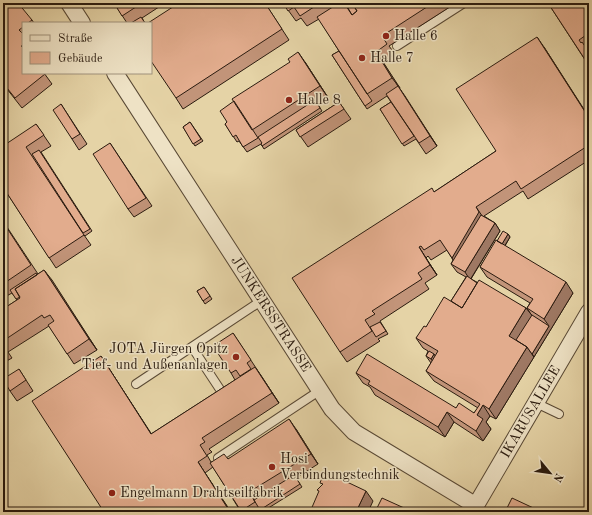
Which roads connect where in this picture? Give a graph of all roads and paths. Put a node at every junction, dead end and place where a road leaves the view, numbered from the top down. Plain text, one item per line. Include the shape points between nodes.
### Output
1 (69, 3) edge
2 (464, 3) edge
3 (81, 22) edge
4 (397, 46) dead end
5 (115, 74) edge
6 (261, 301) junction
7 (589, 312) edge
8 (192, 347) junction
9 (136, 384) dead end
10 (319, 391) junction
11 (223, 394) edge
12 (536, 403) junction
13 (558, 414) dead end
14 (218, 458) edge
15 (474, 508) edge

1 - 3 street
2 - 4 lane
5 - 6 street, JUNKERSSTRASSE
6 - 8 lane
6 - 10 street, JUNKERSSTRASSE
7 - 12 street, IKARUSALLEE
8 - 9 lane
8 - 11 lane
10 - 14 lane
10 - 15 street, JUNKERSSTRASSE via 354,432
12 - 13 lane
12 - 15 street, IKARUSALLEE

